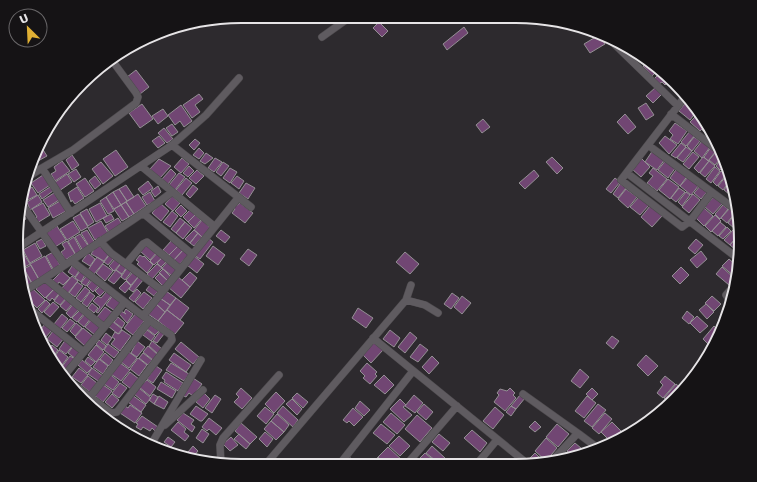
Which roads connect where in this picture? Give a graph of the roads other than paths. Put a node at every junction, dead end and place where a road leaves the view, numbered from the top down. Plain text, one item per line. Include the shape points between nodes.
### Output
1 (342, 23) edge
2 (322, 37) dead end
3 (619, 49) edge
4 (114, 64) edge
5 (239, 78) dead end
6 (682, 100) edge
7 (678, 106) junction
8 (671, 114) junction
9 (172, 145) junction
10 (648, 145) junction
11 (713, 147) edge
12 (141, 166) junction
13 (42, 168) junction
14 (34, 173) edge
15 (627, 173) junction
16 (172, 192) junction
17 (712, 192) junction
18 (238, 198) junction
19 (731, 206) edge
20 (251, 207) dead end
21 (25, 210) edge
22 (71, 213) junction
23 (144, 214) junction
24 (690, 221) junction
25 (214, 226) junction
26 (41, 233) junction
27 (100, 241) junction
28 (23, 244) edge
29 (192, 254) junction
30 (734, 255) edge
31 (73, 262) junction
32 (126, 264) junction
33 (65, 265) junction
34 (180, 269) junction
35 (46, 279) junction
36 (411, 285) dead end
37 (28, 289) edge
38 (163, 291) junction
39 (406, 300) junction
40 (125, 302) junction
41 (438, 313) dead end
42 (36, 314) edge
43 (146, 319) junction
44 (104, 327) junction
45 (373, 338) junction
46 (84, 352) junction
47 (201, 360) dead end
48 (413, 371) junction
49 (67, 373) edge
50 (279, 375) dead end
51 (203, 390) dead end
52 (86, 394) edge
53 (523, 394) dead end
54 (90, 397) junction
55 (457, 406) junction
56 (160, 429) junction
57 (579, 434) junction
58 (153, 440) edge
59 (496, 441) junction
60 (593, 444) edge
61 (557, 455) edge
62 (221, 458) edge
63 (270, 459) edge
64 (343, 459) edge
65 (411, 459) edge
66 (481, 459) edge
67 (520, 459) edge

1 - 2 street
3 - 7 street
4 - 13 street via 138,97 136,103 73,150
5 - 9 street via 206,115
6 - 7 street
7 - 8 street
8 - 10 street
8 - 11 street
9 - 12 street
9 - 18 street
10 - 15 street
10 - 17 street
12 - 16 street
12 - 22 street
13 - 14 street
13 - 22 street
15 - 24 street
15 - 24 street via 621,180 658,210 682,226
16 - 23 street
16 - 25 street
17 - 19 street
17 - 24 street
18 - 20 street
18 - 25 street
21 - 26 street
22 - 26 street
23 - 27 street
23 - 29 street
24 - 30 street
25 - 29 street
26 - 28 street
26 - 33 street
27 - 31 street
27 - 32 street
29 - 34 street
31 - 33 street
31 - 40 street
32 - 34 street via 147,242
32 - 38 street
33 - 35 street
34 - 38 street
35 - 37 street
35 - 44 street
36 - 39 street
38 - 43 street
39 - 41 street
39 - 45 street
40 - 43 street
40 - 44 street
42 - 46 street
43 - 54 street
43 - 54 street via 173,338 163,352 115,413 111,413
44 - 46 street
45 - 48 street
45 - 63 street
46 - 49 street
47 - 56 street
48 - 55 street
48 - 64 street
50 - 62 street via 223,438 220,446
51 - 56 street
52 - 54 street
53 - 57 street
55 - 59 street
55 - 65 street
56 - 58 street
57 - 60 street
57 - 61 street
59 - 66 street
59 - 67 street

